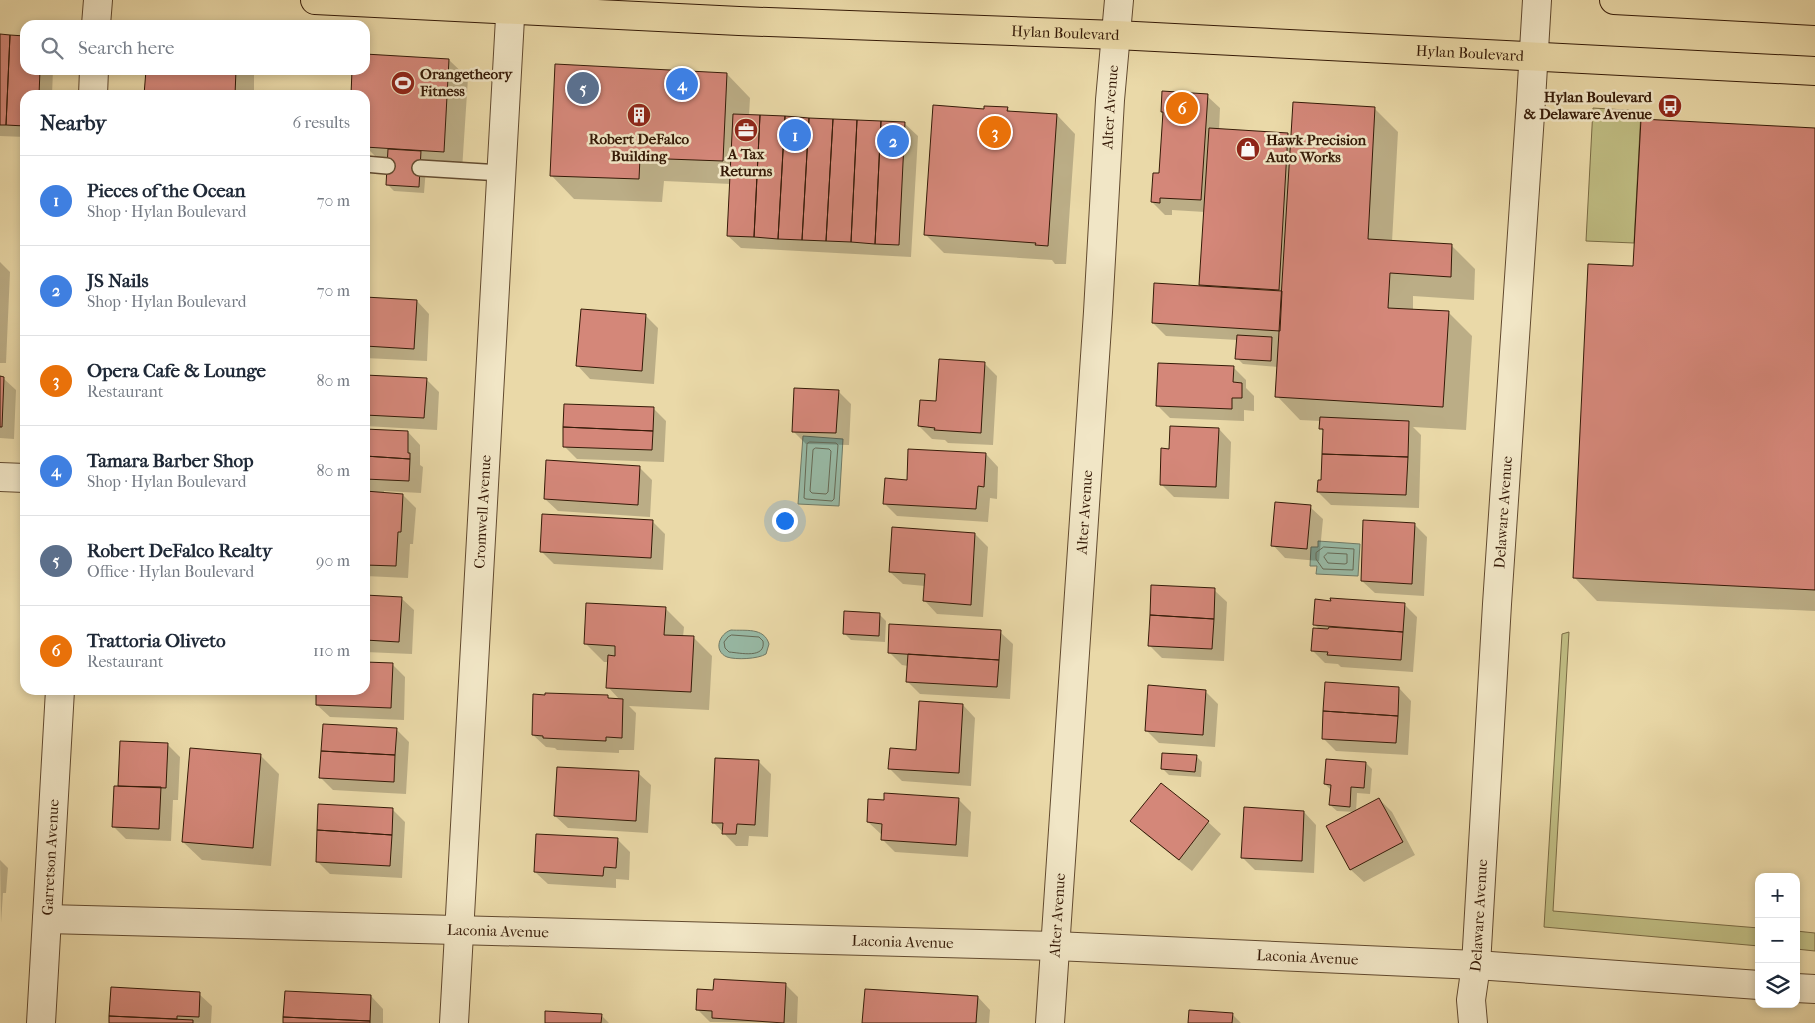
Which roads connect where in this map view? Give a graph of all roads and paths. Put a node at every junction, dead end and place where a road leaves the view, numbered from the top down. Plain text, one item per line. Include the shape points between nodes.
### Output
1 (98, 0) edge
2 (315, 0) edge
3 (1119, 0) edge
4 (1536, 0) edge
5 (1614, 0) edge
6 (511, 5) edge
7 (1815, 10) edge
8 (96, 20) edge
9 (1116, 35) junction
10 (1534, 56) junction
11 (1815, 71) edge
12 (94, 75) edge
13 (93, 90) edge
14 (370, 164) edge
15 (387, 166) dead end
16 (420, 168) dead end
17 (501, 173) junction
18 (0, 478) edge
19 (20, 478) edge
20 (60, 695) edge
21 (46, 919) junction
22 (459, 930) junction
23 (1055, 946) junction
24 (1476, 965) junction
25 (1755, 985) edge
26 (1800, 988) edge
27 (1815, 989) edge
28 (41, 1023) edge
29 (454, 1023) edge
30 (1050, 1023) edge
31 (1473, 1023) edge

1 - 8 street
2 - 6 main road, Hylan Boulevard
3 - 9 street, Alter Avenue
4 - 10 street, Delaware Avenue
5 - 7 main road
6 - 9 main road, Hylan Boulevard via 739,21
6 - 17 street, Cromwell Avenue
9 - 10 main road, Hylan Boulevard
9 - 23 street, Alter Avenue
10 - 11 main road, Hylan Boulevard
10 - 24 street, Delaware Avenue
12 - 13 street
14 - 15 lane
16 - 17 lane
17 - 22 street, Cromwell Avenue
18 - 19 street
20 - 21 street, Garretson Avenue
21 - 22 street, Laconia Avenue
21 - 28 street, Garretson Avenue
22 - 23 street, Laconia Avenue
22 - 29 street, Cromwell Avenue
23 - 24 street, Laconia Avenue
23 - 30 street, Alter Avenue
24 - 25 street, Laconia Avenue
24 - 31 street, Delaware Avenue via 1471,1000
26 - 27 street

